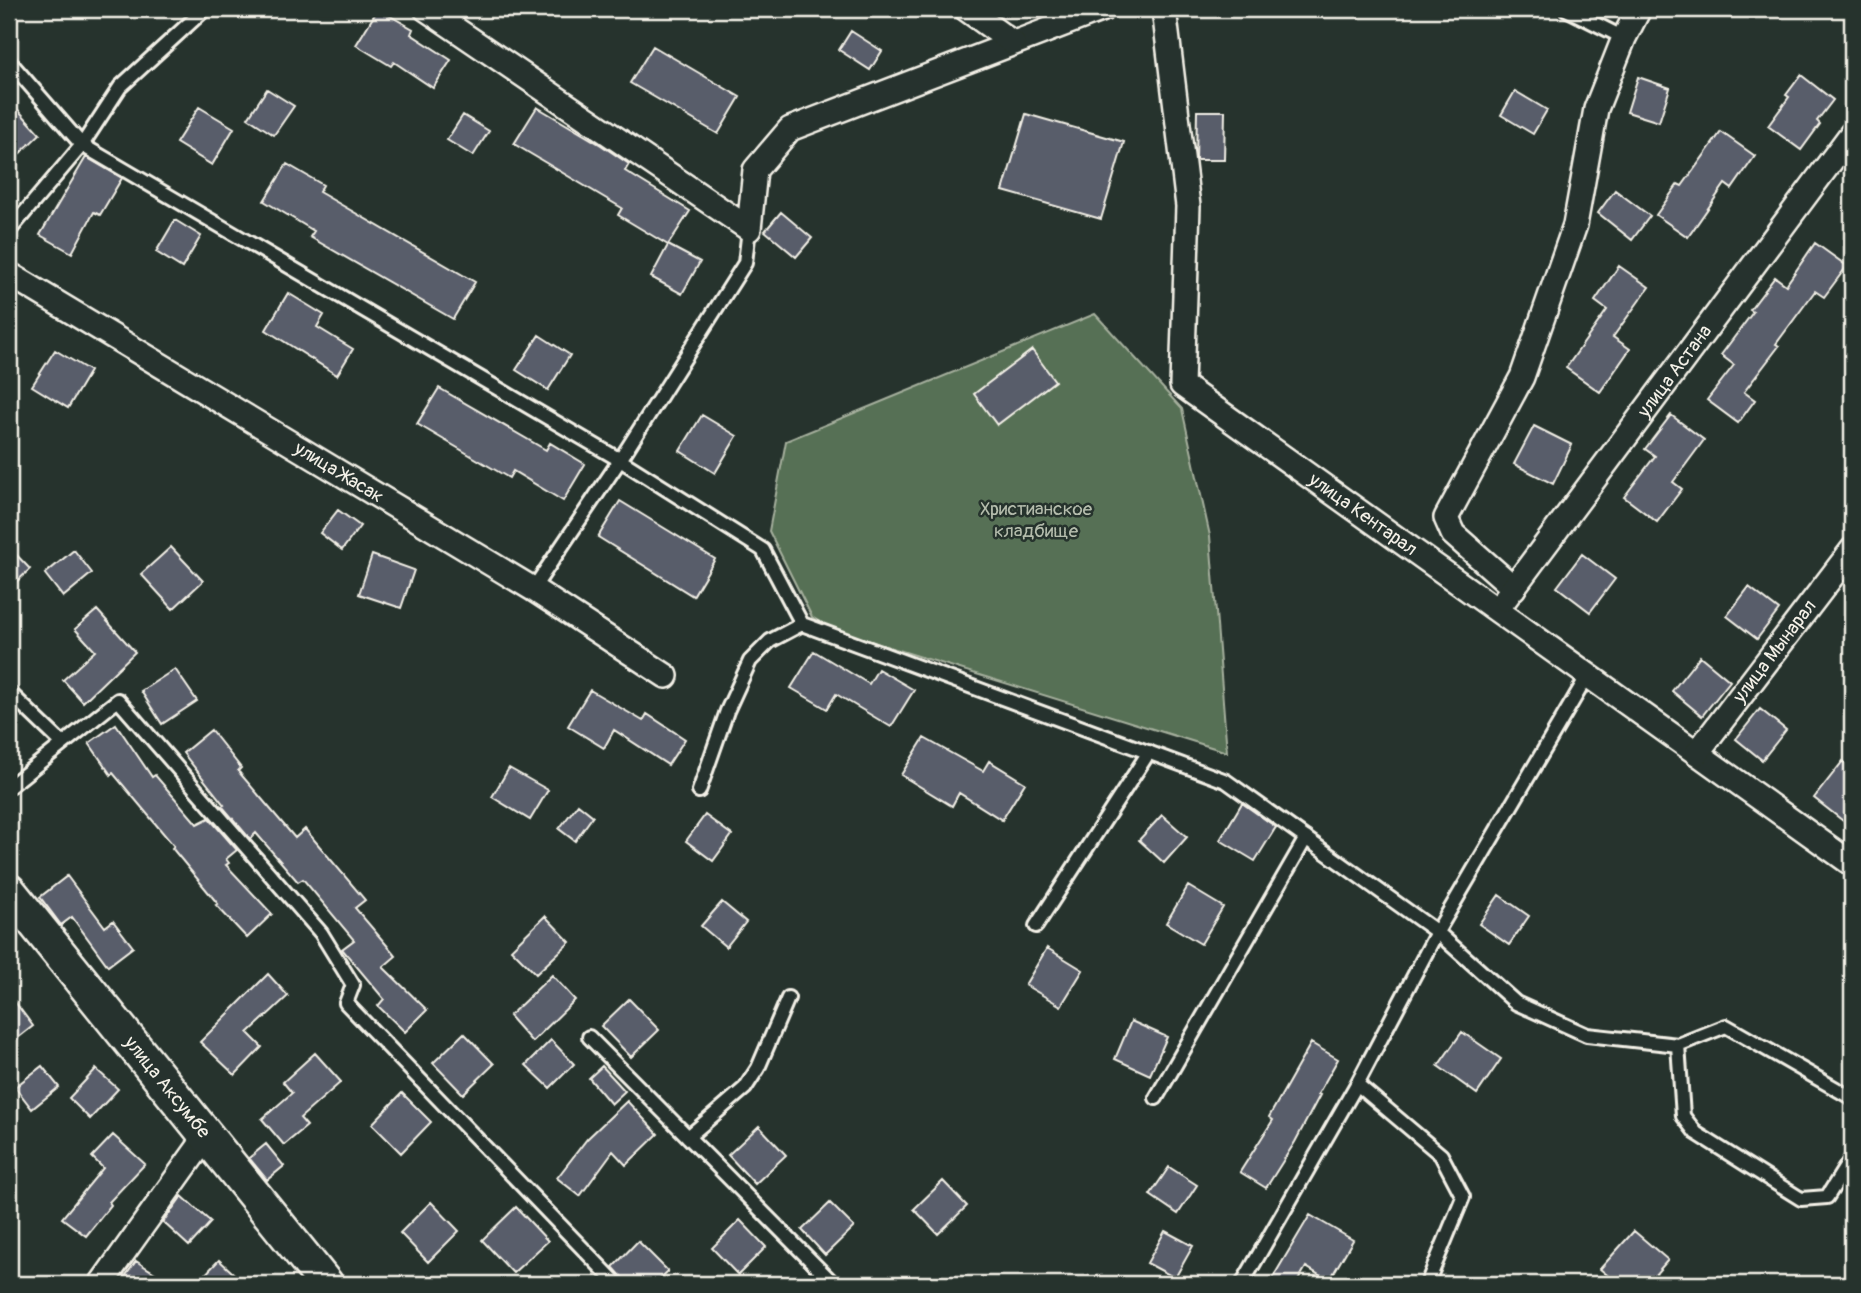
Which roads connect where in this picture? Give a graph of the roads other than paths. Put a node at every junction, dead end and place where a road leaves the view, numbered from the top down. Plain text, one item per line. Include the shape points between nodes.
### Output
1 (205, 9) edge
2 (426, 9) edge
3 (966, 9) edge
4 (1103, 9) edge
5 (1164, 9) edge
6 (1566, 9) edge
7 (1639, 9) edge
8 (1624, 38) junction
9 (1013, 43) junction
10 (9, 61) edge
11 (1852, 133) edge
12 (82, 145) junction
13 (749, 229) junction
14 (9, 231) edge
15 (9, 274) edge
16 (620, 460) junction
17 (1852, 550) edge
18 (1514, 588) junction
19 (533, 589) junction
20 (1497, 610) junction
21 (802, 624) junction
22 (1588, 675) junction
23 (666, 676) dead end
24 (9, 691) edge
25 (63, 744) junction
26 (1149, 752) junction
27 (1697, 753) junction
28 (9, 787) edge
29 (699, 791) dead end
30 (1306, 838) junction
31 (1852, 863) edge
32 (9, 891) edge
33 (1036, 926) dead end
34 (1437, 932) junction
35 (788, 998) dead end
36 (589, 1037) dead end
37 (1678, 1045) junction
38 (1357, 1084) junction
39 (1156, 1098) dead end
40 (1852, 1098) edge
41 (206, 1137) junction
42 (688, 1137) junction
43 (1852, 1157) edge
44 (101, 1284) edge
45 (326, 1284) edge
46 (617, 1284) edge
47 (834, 1284) edge
48 (1242, 1284) edge
49 (1427, 1284) edge

1 - 12 lane via 120,87
2 - 13 street
3 - 9 street
4 - 9 street
5 - 20 street, улица Кентарал via 1188,206 1182,385
6 - 8 lane
7 - 8 street
8 - 18 street via 1596,110 1575,225 1522,377 1446,518 1453,534
9 - 13 street via 790,129 755,170
10 - 12 lane
11 - 18 street, улица Астана
12 - 14 lane
12 - 16 lane
13 - 16 lane via 745,263
15 - 19 street, улица Жасак
16 - 19 lane
16 - 21 lane via 763,550
17 - 27 street, улица Мынарал
18 - 20 street, улица Астана
19 - 23 street, улица Жасак
20 - 22 street, улица Кентарал
21 - 26 lane
21 - 29 lane via 769,641 750,661
22 - 27 street, улица Кентарал
22 - 34 lane
24 - 25 lane
25 - 28 lane
25 - 46 lane via 118,700 321,933 353,985 346,1003
26 - 30 lane via 1226,781
26 - 33 lane
27 - 31 street, улица Кентарал
30 - 34 lane
30 - 39 lane
32 - 41 main road, улица Аксумбе
34 - 37 lane via 1516,1003 1587,1035
34 - 38 lane
35 - 42 lane via 746,1088
36 - 42 lane
37 - 40 lane via 1726,1026
37 - 43 lane via 1683,1116 1696,1133 1801,1199 1827,1197
38 - 48 lane
38 - 49 lane via 1441,1155 1462,1197
41 - 44 street
41 - 45 main road, улица Аксумбе
42 - 47 lane

